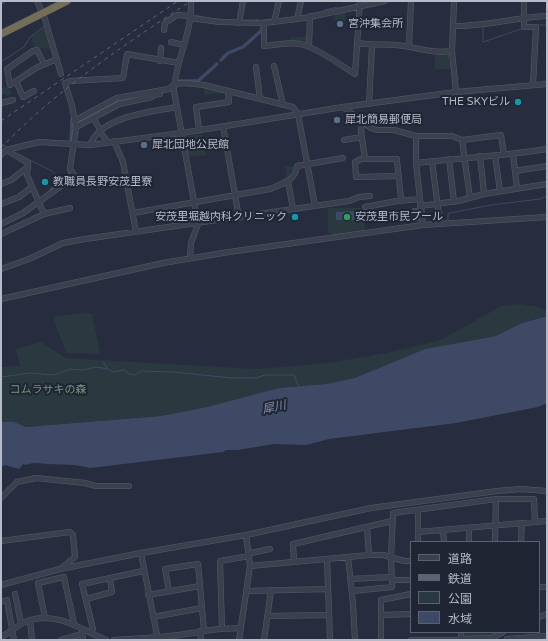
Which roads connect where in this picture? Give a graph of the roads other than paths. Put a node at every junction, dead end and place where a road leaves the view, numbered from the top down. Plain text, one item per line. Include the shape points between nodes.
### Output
1 (37, 1) edge
2 (67, 1) edge
3 (196, 1) edge
4 (243, 1) edge
5 (279, 1) edge
6 (301, 1) edge
7 (360, 1) edge
8 (385, 1) edge
9 (411, 1) edge
10 (454, 1) edge
11 (524, 1) edge
12 (191, 3) edge
13 (359, 7) junction
14 (42, 14) junction
15 (310, 16) junction
16 (547, 16) edge
17 (190, 17) junction
18 (524, 17) junction
19 (297, 19) junction
20 (274, 22) junction
21 (239, 23) junction
22 (264, 23) junction
23 (453, 26) junction
24 (164, 30) dead end
25 (1, 34) edge
26 (171, 42) dead end
27 (357, 43) junction
28 (184, 45) junction
29 (372, 46) junction
30 (309, 47) junction
31 (409, 47) junction
32 (161, 48) dead end
33 (452, 51) junction
34 (56, 59) junction
35 (160, 61) junction
36 (179, 63) junction
37 (44, 64) junction
38 (274, 66) dead end
39 (256, 67) dead end
40 (61, 74) dead end
41 (16, 81) junction
42 (174, 84) junction
43 (547, 84) edge
44 (533, 85) junction
45 (34, 91) dead end
46 (174, 91) junction
47 (228, 92) junction
48 (456, 92) junction
49 (260, 99) junction
50 (13, 100) dead end
51 (1, 103) edge
52 (369, 104) junction
53 (283, 105) junction
54 (177, 107) junction
55 (343, 107) junction
56 (298, 114) junction
57 (93, 118) junction
58 (362, 122) junction
59 (75, 124) junction
60 (223, 126) junction
61 (199, 130) junction
62 (101, 132) junction
63 (182, 133) junction
64 (416, 136) junction
65 (362, 137) junction
66 (344, 140) dead end
67 (462, 140) junction
68 (111, 142) junction
69 (73, 144) junction
70 (90, 145) junction
71 (547, 149) edge
72 (6, 150) junction
73 (513, 154) junction
74 (1, 155) edge
75 (495, 155) junction
76 (504, 155) junction
77 (480, 156) junction
78 (464, 157) junction
79 (343, 158) dead end
80 (365, 159) junction
81 (449, 159) junction
82 (432, 161) junction
83 (416, 163) junction
84 (307, 164) junction
85 (547, 166) edge
86 (28, 167) junction
87 (515, 171) junction
88 (399, 176) junction
89 (288, 182) junction
90 (1, 184) edge
91 (547, 184) edge
92 (32, 187) junction
93 (517, 188) junction
94 (500, 191) junction
95 (484, 194) junction
96 (234, 195) junction
97 (370, 196) dead end
98 (470, 198) junction
99 (420, 199) junction
100 (401, 200) junction
101 (194, 201) junction
102 (348, 201) junction
103 (39, 202) junction
104 (454, 202) junction
105 (1, 204) edge
106 (437, 204) junction
107 (315, 206) junction
108 (420, 206) junction
109 (349, 207) dead end
110 (365, 207) dead end
111 (70, 208) dead end
112 (293, 209) junction
113 (133, 212) junction
114 (44, 214) junction
115 (547, 217) edge
116 (239, 218) junction
117 (1, 224) edge
118 (198, 224) junction
119 (440, 224) junction
120 (423, 225) junction
121 (136, 232) junction
122 (1, 234) edge
123 (190, 258) junction
124 (1, 269) edge
125 (1, 299) edge
126 (129, 486) dead end
127 (547, 491) edge
128 (1, 498) edge
129 (496, 499) junction
130 (418, 510) junction
131 (392, 521) junction
132 (535, 521) junction
133 (547, 521) edge
134 (522, 523) junction
135 (495, 525) junction
136 (366, 528) junction
137 (469, 528) junction
138 (444, 530) junction
139 (418, 532) junction
140 (246, 535) junction
141 (1, 541) edge
142 (418, 541) edge
143 (444, 541) edge
144 (470, 541) edge
145 (494, 541) edge
146 (521, 541) edge
147 (270, 549) dead end
148 (141, 553) junction
149 (249, 556) junction
150 (369, 556) junction
151 (348, 557) junction
152 (391, 557) junction
153 (327, 559) junction
154 (410, 561) edge
155 (294, 562) junction
156 (250, 566) junction
157 (60, 569) junction
158 (144, 571) junction
159 (110, 578) junction
160 (392, 578) junction
161 (350, 579) junction
162 (410, 580) edge
163 (1, 585) edge
164 (200, 586) junction
165 (327, 589) junction
166 (271, 590) junction
167 (169, 591) junction
168 (247, 591) junction
169 (352, 591) junction
170 (15, 594) dead end
171 (148, 594) junction
172 (410, 594) edge
173 (86, 599) junction
174 (1, 602) edge
175 (202, 608) junction
176 (410, 614) edge
177 (328, 615) junction
178 (381, 615) junction
179 (153, 616) junction
180 (268, 616) junction
181 (45, 618) junction
182 (30, 620) junction
183 (21, 624) junction
184 (74, 624) junction
185 (81, 628) junction
186 (241, 628) junction
187 (222, 629) junction
188 (202, 630) junction
189 (13, 631) junction
190 (90, 632) junction
191 (503, 633) edge
192 (82, 634) junction
193 (547, 636) edge
194 (1, 637) edge
195 (134, 639) edge
196 (158, 639) edge
197 (461, 639) edge
198 (507, 639) edge
199 (14, 640) edge
200 (32, 640) edge
201 (61, 640) edge
202 (84, 640) edge
203 (106, 640) edge
204 (114, 640) edge
205 (200, 640) edge
206 (239, 640) edge
207 (264, 640) edge
208 (330, 640) edge
209 (355, 640) edge
210 (381, 640) edge
211 (411, 640) edge

1 - 14 street
2 - 14 highway
3 - 12 street
4 - 21 street
5 - 20 street
6 - 19 street
7 - 13 street
8 - 13 street
9 - 31 street
10 - 23 street
11 - 18 street
12 - 17 street
13 - 15 street
13 - 27 street
14 - 25 highway
14 - 34 street
15 - 19 street
15 - 30 street
16 - 18 street
17 - 21 street
17 - 24 street via 177,16 165,23
17 - 28 street
18 - 23 street
18 - 44 street via 524,27 536,27
19 - 20 street
20 - 22 street
21 - 22 street
22 - 30 street via 264,46 286,43
23 - 33 street
26 - 28 street
27 - 29 street
27 - 30 street via 355,74
28 - 36 street
29 - 31 street
29 - 52 street
31 - 33 street via 434,52
32 - 35 street
33 - 48 street
34 - 37 street
34 - 40 street
35 - 36 street
35 - 59 street via 127,54 123,78 65,83
36 - 42 street
37 - 41 street
37 - 41 street via 37,50 33,51 7,69 10,85
38 - 53 street
39 - 49 street
41 - 45 street via 23,97
42 - 46 street
42 - 47 street via 204,85
42 - 59 street via 169,89 117,98
43 - 44 street
44 - 48 street
46 - 54 street
46 - 57 street via 119,104
47 - 49 street
47 - 61 street via 229,102 196,107
48 - 52 street
49 - 53 street
50 - 51 street
52 - 55 street
53 - 56 street via 293,107
54 - 62 street via 124,117
54 - 63 street
55 - 56 street
55 - 58 street
56 - 60 street
56 - 84 street
57 - 59 street
57 - 62 street
58 - 64 street via 377,130 394,130
58 - 65 street
59 - 69 street
60 - 61 street
60 - 96 street
61 - 63 street
62 - 68 street
62 - 70 street
63 - 68 street
63 - 101 street
64 - 67 street via 452,136
64 - 83 street
65 - 66 street
65 - 80 street
67 - 76 street via 501,135
67 - 78 street
68 - 70 street
68 - 113 street via 123,162
69 - 70 street
69 - 72 street via 39,142
69 - 103 street via 70,169 75,176
71 - 73 street
72 - 74 street
72 - 86 street via 28,163
73 - 76 street
73 - 87 street
75 - 76 street
75 - 77 street
75 - 94 street
77 - 78 street
77 - 95 street
78 - 81 street
78 - 98 street
79 - 84 street
80 - 88 street via 397,159
80 - 88 street via 355,162 356,177
81 - 82 street
81 - 104 street
82 - 83 street
82 - 106 street
83 - 99 street
84 - 89 street via 298,166
84 - 107 street
85 - 87 street
86 - 90 street
86 - 92 street
87 - 93 street
88 - 100 street
89 - 96 street via 270,189
89 - 112 street
91 - 93 street
92 - 103 street
92 - 105 street via 19,197
93 - 94 street
94 - 95 street
95 - 98 street
96 - 101 street
96 - 116 street
97 - 102 street via 359,196
98 - 104 street
99 - 100 street
99 - 108 street
100 - 110 street
101 - 113 street
101 - 118 street
102 - 107 street
102 - 109 street
103 - 114 street
103 - 117 street
104 - 106 street
106 - 108 street
106 - 119 street
107 - 112 street
108 - 120 street
111 - 114 street
112 - 116 street
113 - 121 street
114 - 122 street
115 - 119 street
116 - 118 street
118 - 121 street
118 - 123 street
119 - 120 street
120 - 123 street
121 - 124 street via 64,244
123 - 125 street
126 - 128 street via 96,486 36,478 17,482
127 - 140 street via 497,491 398,504
129 - 130 street
129 - 132 street via 534,499
129 - 135 street
130 - 131 street via 393,513
130 - 139 street
131 - 136 street
131 - 152 street
132 - 133 street
132 - 134 street
134 - 135 street
134 - 146 street
135 - 137 street
135 - 145 street
136 - 150 street
136 - 155 street via 293,544
137 - 138 street
137 - 144 street
138 - 139 street
138 - 143 street
139 - 142 street
140 - 148 street
140 - 149 street
141 - 157 street via 70,532 73,535 75,557
147 - 149 street via 251,553
148 - 157 street
148 - 158 street
149 - 156 street
149 - 187 street via 220,561
150 - 151 street
150 - 152 street
151 - 153 street
151 - 161 street
152 - 154 street
152 - 160 street
153 - 155 street
153 - 165 street
155 - 156 street
156 - 168 street
157 - 163 street
158 - 159 street
158 - 171 street
159 - 173 street via 112,592
159 - 173 street via 82,584
160 - 161 street
160 - 162 street
160 - 169 street via 392,587
161 - 169 street
164 - 167 street
164 - 167 street via 198,564 165,569
164 - 175 street
165 - 166 street
165 - 177 street
166 - 168 street
166 - 180 street
167 - 171 street
168 - 186 street
169 - 209 street
170 - 183 street
171 - 179 street
172 - 178 street via 380,600
173 - 190 street via 93,629
174 - 189 street via 7,600 10,628
175 - 179 street
175 - 188 street
176 - 178 street
177 - 180 street
177 - 208 street
178 - 210 street
179 - 196 street
180 - 207 street
181 - 182 street
181 - 184 street
181 - 184 street via 38,583 64,577
182 - 183 street
182 - 200 street
183 - 189 street
184 - 185 street
185 - 190 street
185 - 192 street
186 - 187 street
186 - 206 street
187 - 188 street
188 - 196 street
188 - 205 street
189 - 194 street
189 - 199 street
190 - 203 street
191 - 197 street via 492,638
192 - 201 street
192 - 202 street
193 - 198 street
195 - 196 street
195 - 204 street
197 - 211 street

